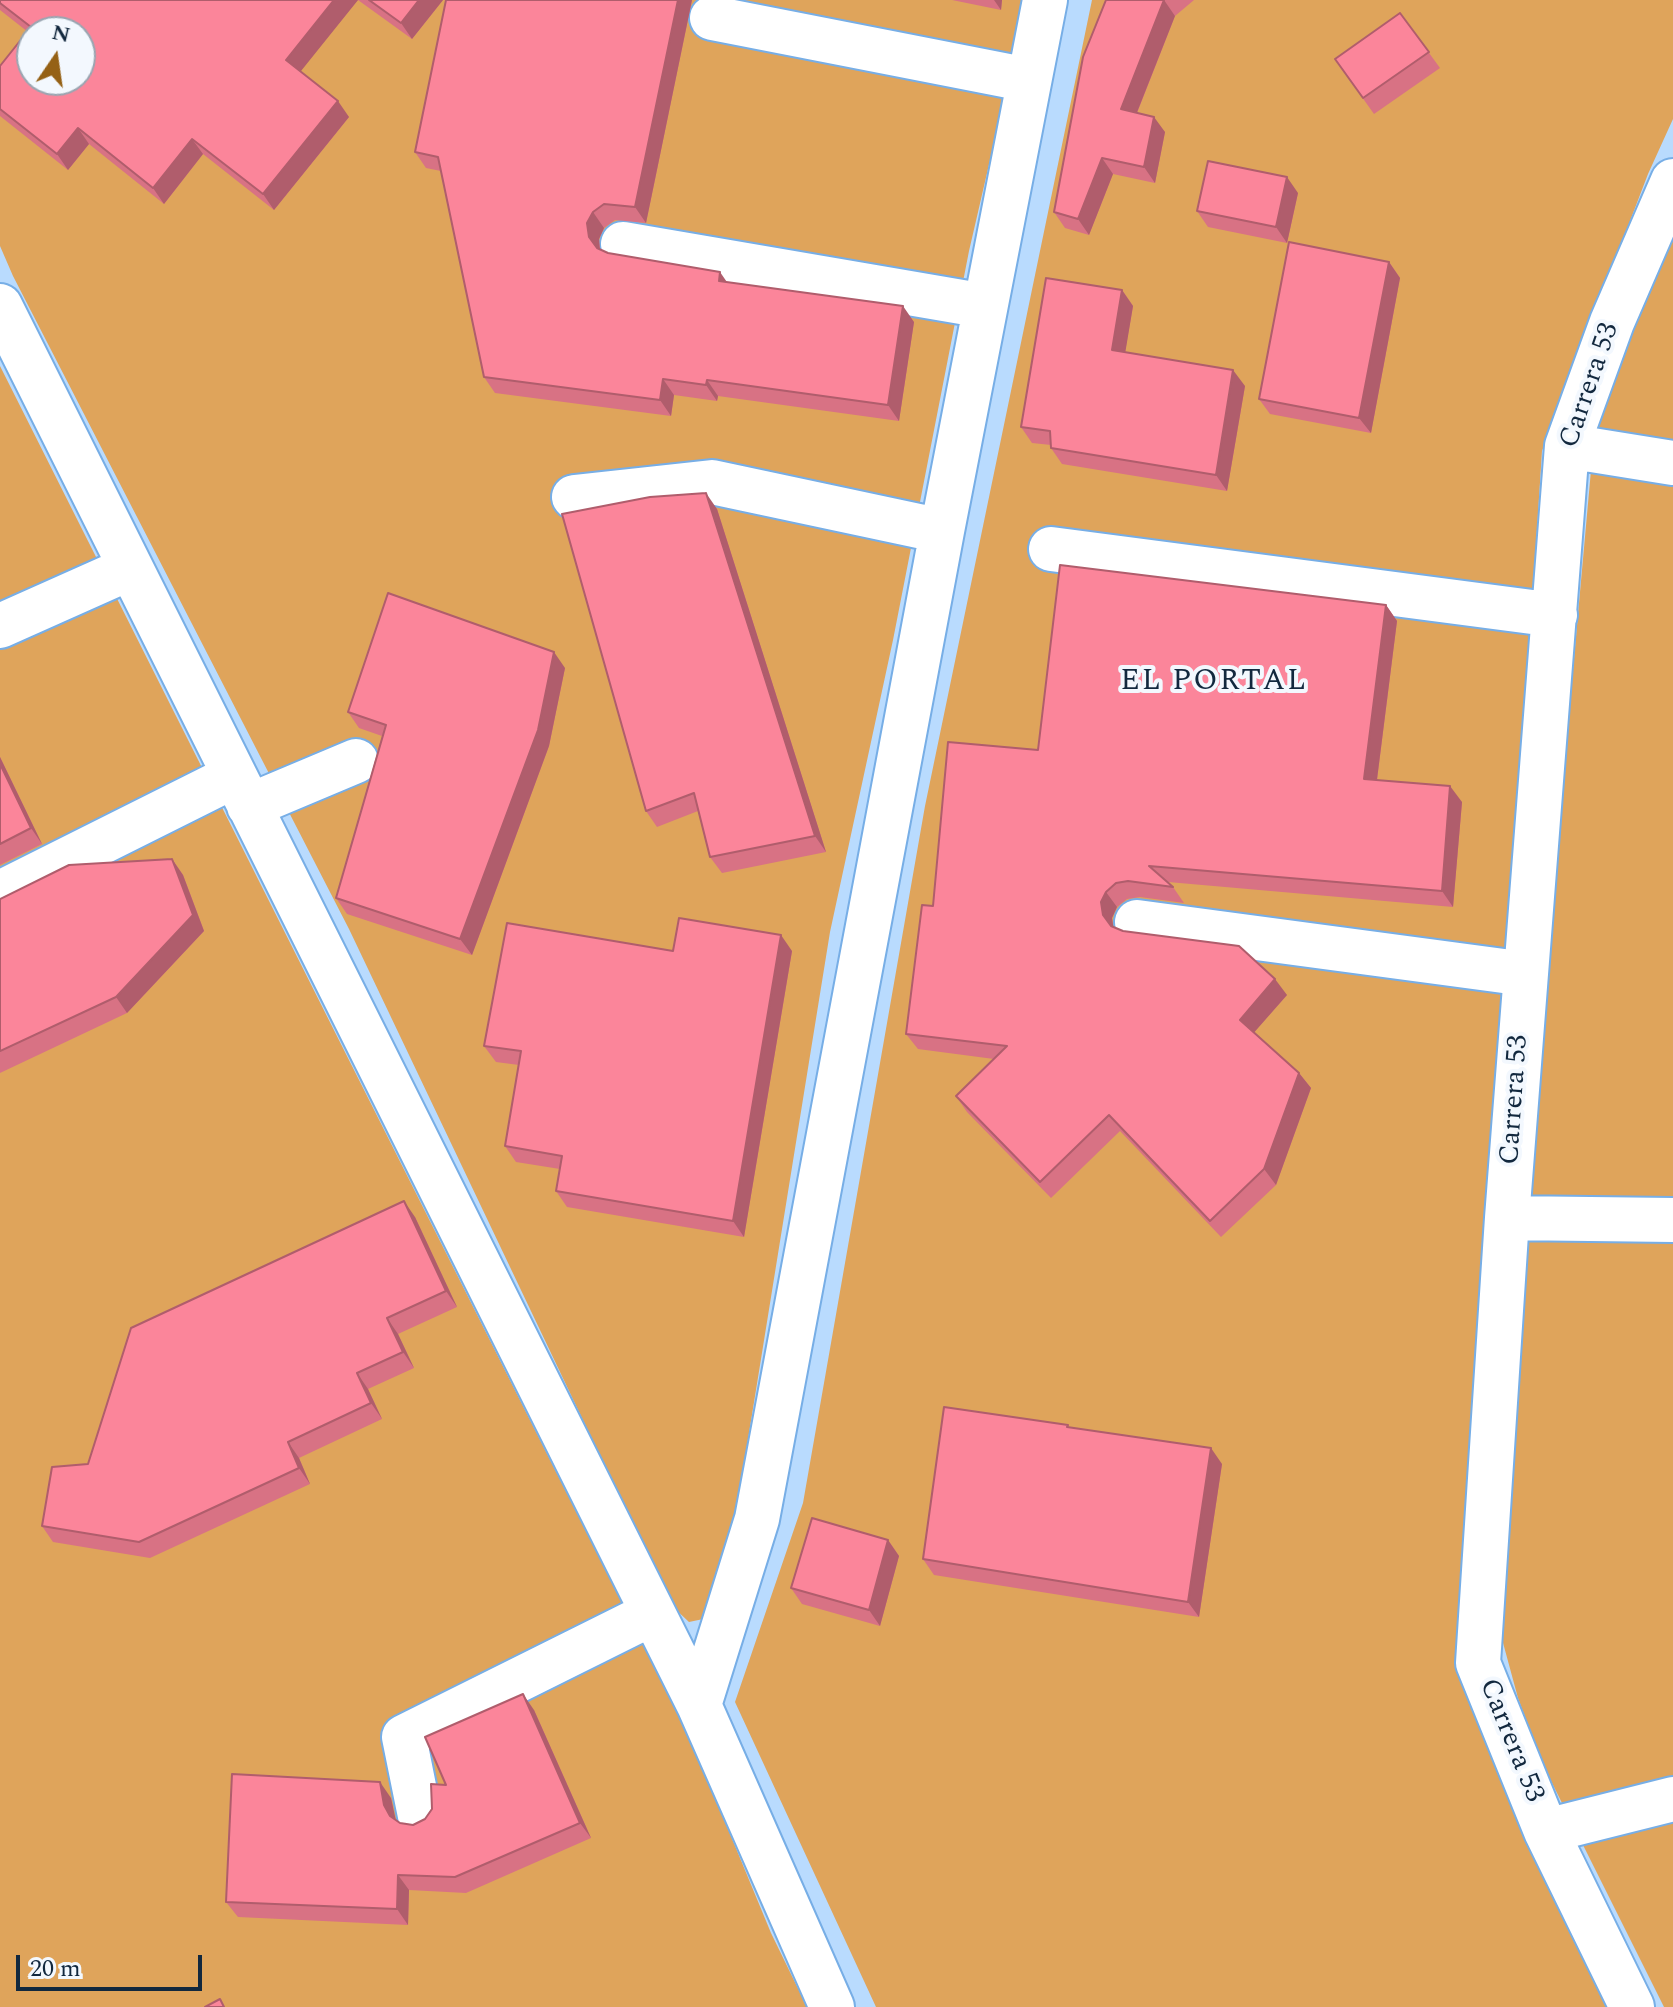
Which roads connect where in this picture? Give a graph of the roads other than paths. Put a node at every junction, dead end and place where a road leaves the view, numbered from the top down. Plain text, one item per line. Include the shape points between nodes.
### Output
1 (1045, 0) edge
2 (712, 18) dead end
3 (1029, 80) junction
4 (1673, 181) edge
5 (623, 244) dead end
6 (0, 306) edge
7 (985, 306) junction
8 (1567, 446) junction
9 (1673, 463) edge
10 (574, 497) dead end
11 (942, 531) junction
12 (1051, 549) dead end
13 (130, 568) junction
14 (1555, 615) junction
15 (0, 626) edge
16 (356, 761) dead end
17 (241, 791) junction
18 (0, 893) edge
19 (1137, 922) dead end
20 (1526, 974) junction
21 (1507, 1218) junction
22 (1673, 1220) edge
23 (653, 1613) junction
24 (699, 1705) junction
25 (1673, 1799) edge
26 (420, 1816) dead end
27 (1546, 1831) junction
28 (832, 2007) edge
29 (1632, 2007) edge

1 - 3 street
2 - 3 street
3 - 7 street
4 - 8 street, Carrera 53 via 1612,322
5 - 7 street
6 - 13 street
7 - 11 street
8 - 9 street
8 - 14 street, Carrera 53
10 - 11 street via 712,482
11 - 24 street via 757,1519
12 - 14 street
13 - 15 street
13 - 17 street
14 - 20 street, Carrera 53
16 - 17 street
17 - 18 street
17 - 23 street
19 - 20 street
20 - 21 street, Carrera 53
21 - 22 street
21 - 27 street, Carrera 53 via 1478,1663
23 - 24 street
23 - 26 street via 404,1737
24 - 28 street
25 - 27 street
27 - 29 street, Carrera 53

